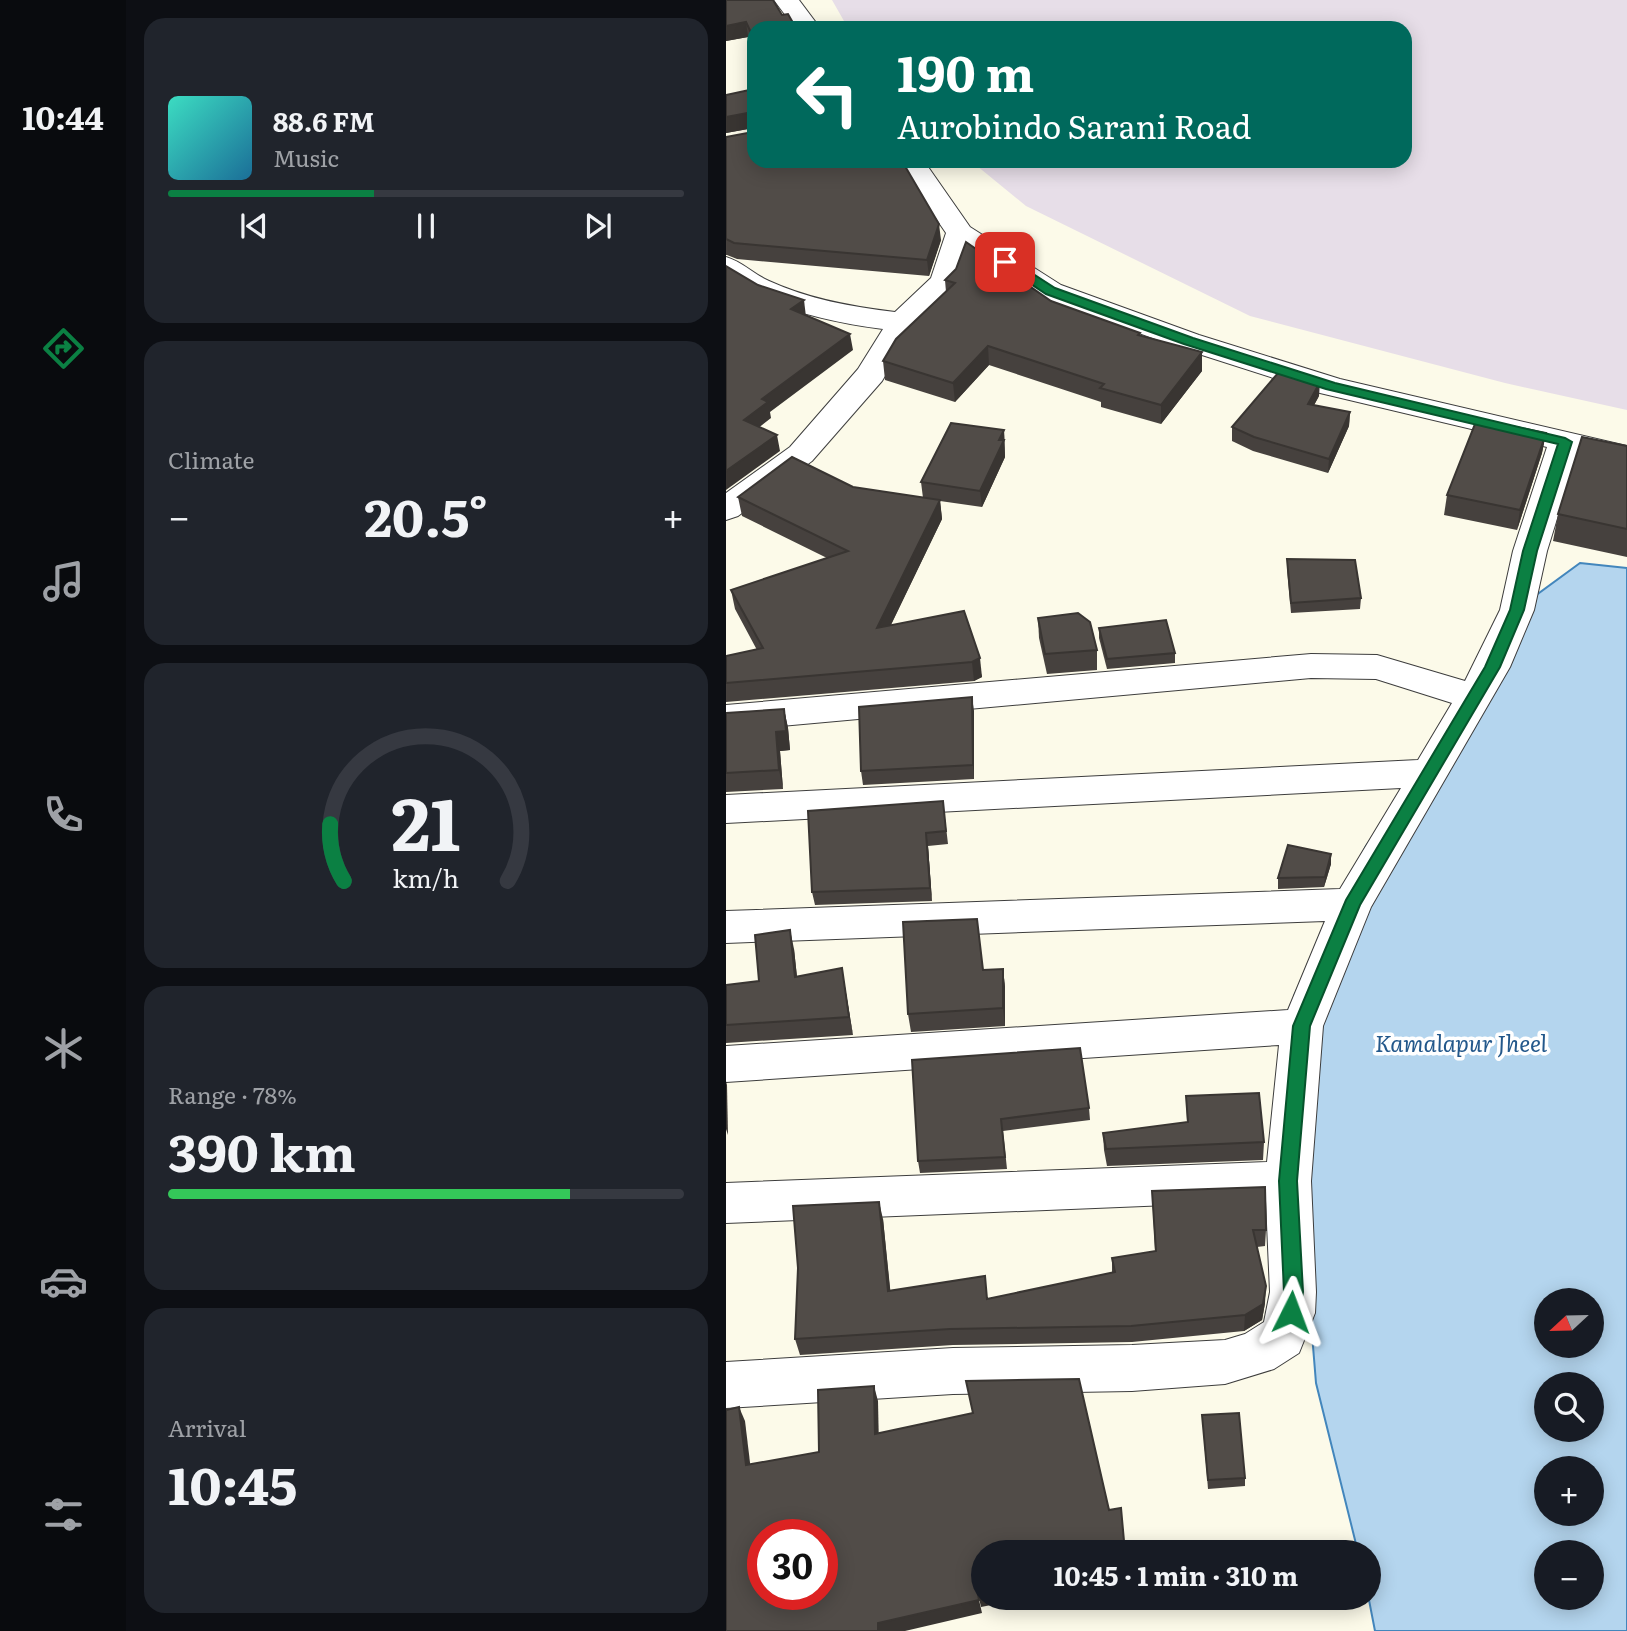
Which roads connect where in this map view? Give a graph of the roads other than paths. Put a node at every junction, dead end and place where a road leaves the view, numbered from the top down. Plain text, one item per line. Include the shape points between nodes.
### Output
1 (786, 0) edge
2 (802, 21) edge
3 (915, 168) edge
4 (960, 233) junction
5 (726, 266) edge
6 (902, 322) junction
7 (1565, 442) junction
8 (1627, 456) edge
9 (726, 509) edge
10 (1474, 697) junction
11 (726, 718) edge
12 (1430, 773) junction
13 (726, 809) edge
14 (1352, 904) junction
15 (726, 927) edge
16 (1302, 1026) junction
17 (726, 1064) edge
18 (1288, 1181) junction
19 (726, 1203) edge
20 (726, 1385) edge

1 - 2 street
3 - 4 street
4 - 6 street via 945,281
4 - 7 street via 1051,291 1188,341 1331,386
5 - 6 street via 758,287 842,315
6 - 9 street via 871,374 801,454
7 - 8 street
7 - 10 street via 1530,551 1517,610
10 - 11 street via 1377,667 1311,666
10 - 12 street
12 - 13 street
12 - 14 street
14 - 15 street
14 - 16 street
16 - 17 street
16 - 18 street
18 - 19 street
18 - 20 street via 1291,1312 1282,1337 1257,1353 1225,1362 1132,1368 953,1371

